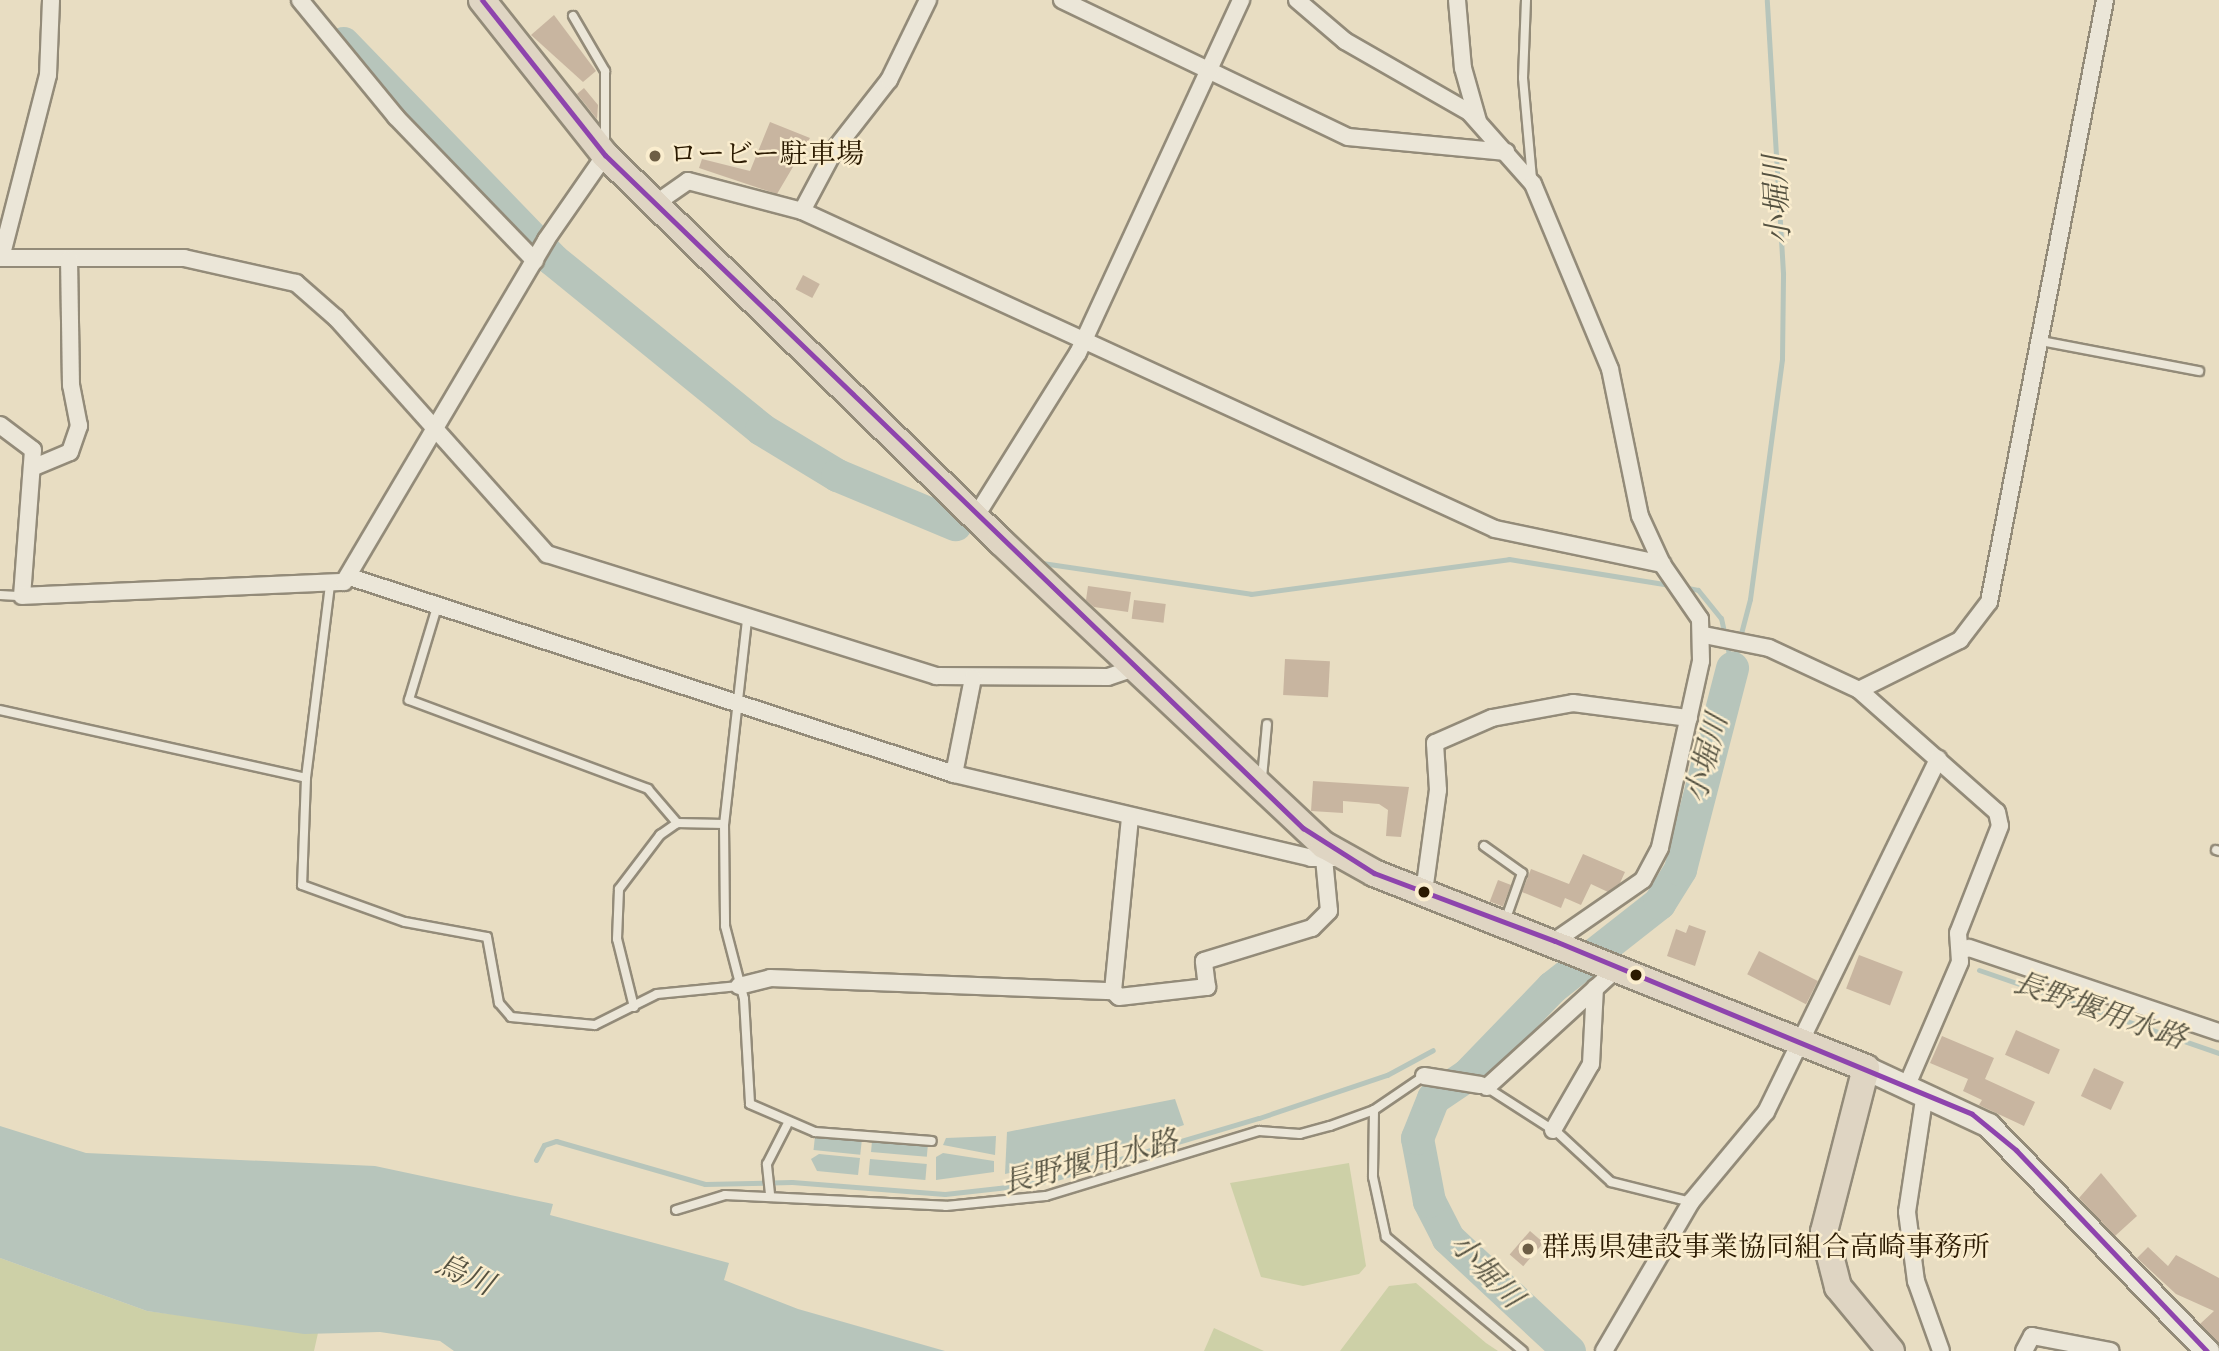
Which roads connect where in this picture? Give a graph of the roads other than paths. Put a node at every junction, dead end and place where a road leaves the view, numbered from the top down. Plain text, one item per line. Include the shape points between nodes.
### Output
1 (51, 0) edge
2 (300, 0) edge
3 (482, 0) edge
4 (929, 0) edge
5 (1062, 0) edge
6 (1241, 0) edge
7 (1297, 0) edge
8 (1457, 0) edge
9 (1526, 0) edge
10 (2105, 0) edge
11 (573, 16) dead end
12 (1207, 68) junction
13 (1479, 122) junction
14 (1506, 152) junction
15 (605, 155) junction
16 (1533, 184) junction
17 (655, 204) junction
18 (802, 211) junction
19 (540, 252) junction
20 (1, 258) edge
21 (69, 259) junction
22 (1085, 338) junction
23 (2041, 341) junction
24 (2199, 371) dead end
25 (0, 425) edge
26 (433, 427) junction
27 (32, 468) junction
28 (976, 516) junction
29 (1667, 570) junction
30 (350, 578) junction
31 (330, 585) junction
32 (0, 595) edge
33 (22, 596) junction
34 (437, 607) junction
35 (747, 620) junction
36 (1708, 637) junction
37 (1134, 668) junction
38 (973, 678) junction
39 (1859, 690) junction
40 (738, 708) junction
41 (0, 710) edge
42 (1689, 718) junction
43 (1267, 724) dead end
44 (1938, 759) junction
45 (954, 774) junction
46 (306, 778) junction
47 (1261, 788) junction
48 (1130, 817) junction
49 (677, 823) junction
50 (724, 824) junction
51 (1484, 846) dead end
52 (1335, 858) junction
53 (1424, 892) junction
54 (1505, 921) junction
55 (1561, 943) junction
56 (1960, 951) junction
57 (1614, 965) junction
58 (739, 986) junction
59 (1595, 988) junction
60 (1113, 991) junction
61 (634, 1007) junction
62 (2219, 1032) edge
63 (1803, 1042) junction
64 (1866, 1068) junction
65 (1424, 1076) joint
66 (1483, 1086) junction
67 (1916, 1089) junction
68 (1374, 1110) junction
69 (787, 1125) junction
70 (1553, 1130) junction
71 (932, 1141) dead end
72 (769, 1191) junction
73 (1691, 1202) junction
74 (677, 1210) dead end
75 (1605, 1350) edge
76 (1523, 1351) edge
77 (1892, 1351) edge
78 (1941, 1351) edge
79 (2024, 1351) edge
80 (2111, 1351) edge
81 (2207, 1351) edge

1 - 20 street via 48,75
2 - 19 street via 396,117
3 - 15 main road
4 - 18 street via 889,80 835,149
5 - 12 street
6 - 12 street
7 - 13 street via 1345,41
8 - 13 street via 1463,68
9 - 16 lane via 1523,78
10 - 23 street
11 - 15 lane via 605,71
12 - 14 street via 1348,137
12 - 22 street
13 - 14 street
14 - 16 street
15 - 17 main road
15 - 19 street
16 - 29 street via 1610,369 1640,516
17 - 18 street via 688,181
17 - 28 main road
18 - 22 street
19 - 26 street
20 - 21 street
21 - 26 street via 184,258 296,283
21 - 27 street via 71,385 79,426 70,452
22 - 28 street
22 - 29 street via 1495,529
23 - 24 lane
23 - 39 street via 1989,602 1960,640
25 - 27 street via 33,450
26 - 30 street
26 - 35 street via 547,554
27 - 33 street
28 - 37 main road
29 - 36 street
30 - 31 street
30 - 34 street
31 - 33 street
31 - 46 lane
32 - 33 lane
34 - 40 street
34 - 49 lane via 409,700 648,789
35 - 38 street via 915,672
35 - 40 lane
36 - 39 street via 1769,649
36 - 42 street
37 - 38 street via 1108,677
37 - 47 main road
38 - 45 street
39 - 44 street
40 - 45 street
40 - 50 lane
41 - 46 lane
42 - 53 street via 1573,703 1492,718 1435,743 1438,790
42 - 55 street via 1666,831 1652,867 1629,891
43 - 47 lane
44 - 56 street via 1997,812 2000,826 1958,933
44 - 63 street
45 - 48 street
46 - 61 lane via 302,885 405,922 487,937 499,1003 511,1017 595,1025
47 - 52 main road
48 - 52 street
48 - 60 street
49 - 50 lane
49 - 61 lane via 660,835 619,889 617,939
50 - 58 lane via 725,926
51 - 54 lane via 1522,873
52 - 53 main road
52 - 60 street via 1329,911 1312,928 1204,961 1207,987 1119,997
53 - 54 main road
54 - 55 main road
55 - 57 main road
56 - 62 street via 1969,948
56 - 67 street
57 - 59 street
57 - 63 main road
58 - 60 street via 771,978
58 - 61 lane via 657,994
58 - 69 lane via 747,1030 748,1098
59 - 66 street
59 - 70 street via 1591,1064
63 - 64 main road
63 - 73 street via 1753,1135
64 - 67 street
64 - 77 main road via 1824,1232 1838,1287
65 - 66 street
65 - 68 lane
66 - 70 lane
67 - 78 street via 1907,1212 1916,1281
67 - 81 street via 1972,1114 2002,1137
68 - 72 lane via 1309,1132 1259,1130 1046,1196 946,1206
68 - 76 lane via 1373,1177 1386,1237
69 - 71 lane
69 - 72 lane via 767,1164
70 - 73 lane via 1611,1182
72 - 74 lane via 709,1196
73 - 75 street
79 - 80 street via 2032,1336

